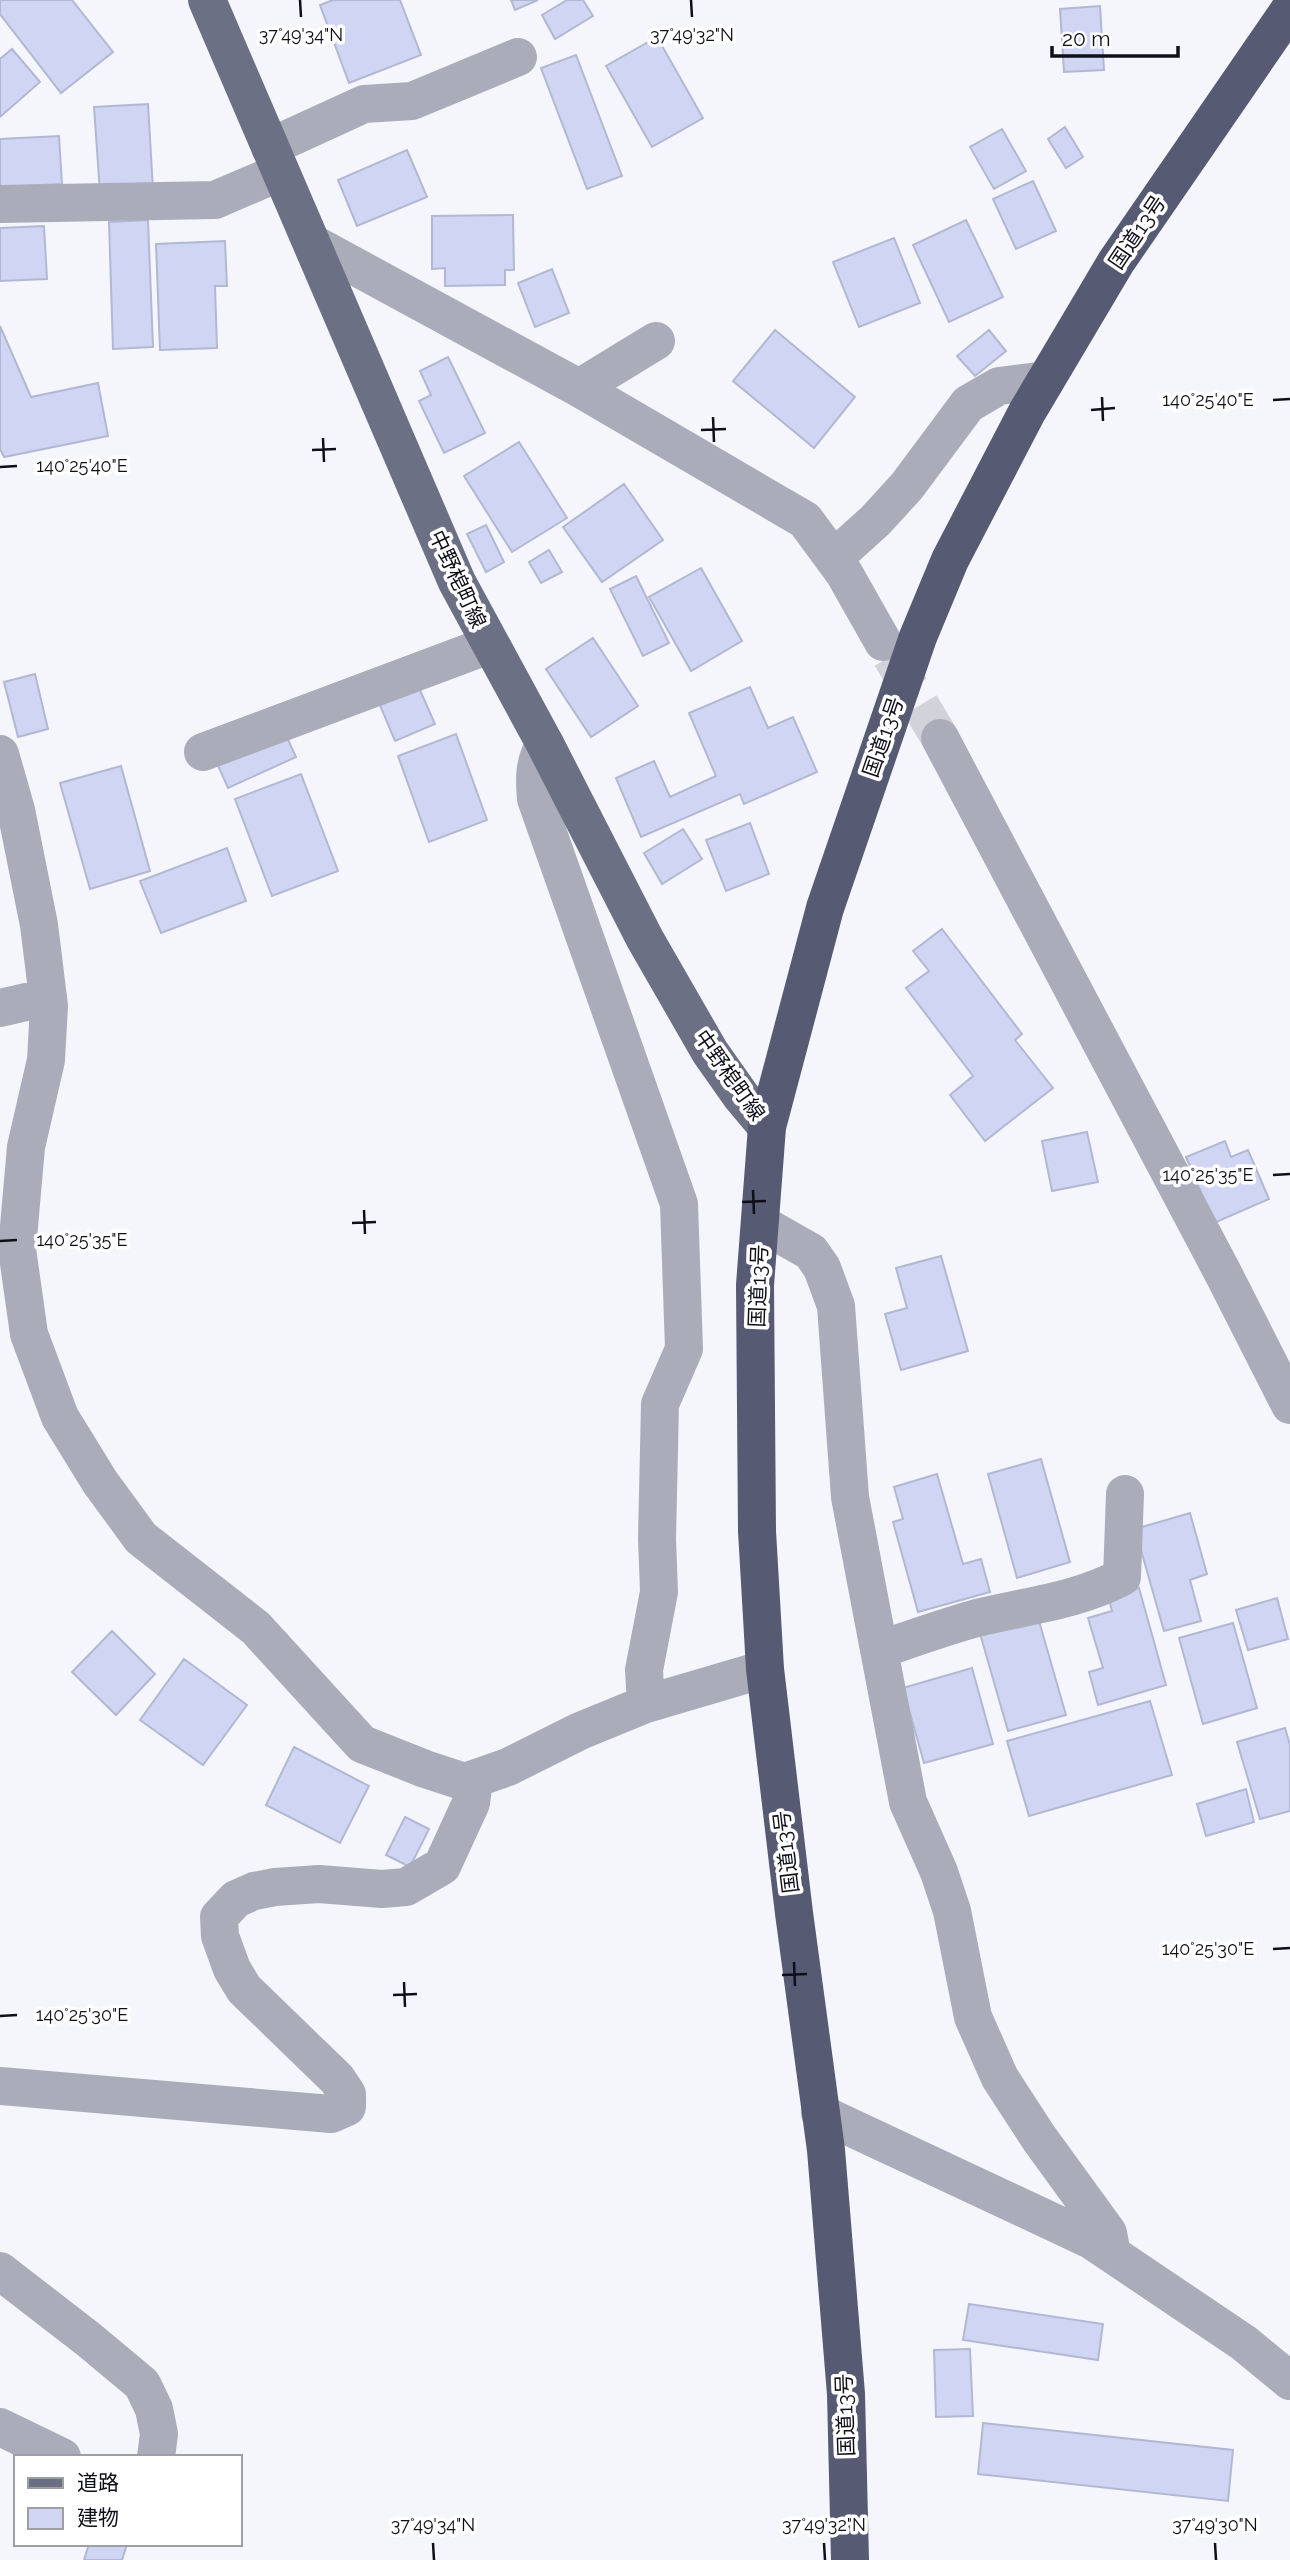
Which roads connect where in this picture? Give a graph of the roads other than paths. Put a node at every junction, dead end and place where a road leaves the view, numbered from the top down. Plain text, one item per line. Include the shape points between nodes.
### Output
1 (206, 0) edge
2 (1290, 9) edge
3 (518, 57) dead end
4 (275, 160) junction
5 (0, 204) edge
6 (312, 243) junction
7 (656, 341) dead end
8 (1046, 380) junction
9 (579, 388) junction
10 (834, 558) junction
11 (484, 636) junction
12 (883, 642) tunnel mouth
13 (209, 737) dead end
14 (940, 738) tunnel mouth
15 (545, 744) junction
16 (0, 754) edge
17 (48, 997) junction
18 (0, 1008) edge
19 (767, 1127) junction
20 (760, 1223) junction
21 (1290, 1405) edge
22 (1125, 1494) dead end
23 (879, 1650) junction
24 (765, 1669) junction
25 (646, 1704) junction
26 (474, 1779) junction
27 (0, 2086) edge
28 (820, 2113) junction
29 (1112, 2254) junction
30 (0, 2271) edge
31 (1290, 2381) edge
32 (0, 2427) edge
33 (58, 2455) edge
34 (156, 2455) edge
35 (849, 2560) edge

1 - 4 main road, 中野梍町線
2 - 8 highway, 国道13号 via 1116,262
3 - 4 street via 412,101 364,104
4 - 5 street via 215,200
4 - 6 main road, 中野梍町線
6 - 9 street
6 - 11 main road, 中野梍町線
7 - 9 street
8 - 10 street via 999,386 968,404 907,486
8 - 19 highway, 国道13号 via 950,560 918,636 825,908
9 - 10 street via 805,520
10 - 12 street
11 - 13 street
11 - 15 main road, 中野梍町線
14 - 21 street
15 - 19 main road, 中野梍町線 via 645,939 710,1052
15 - 25 street via 534,775 536,799 679,1204 684,1349 660,1404 659,1592 644,1670
16 - 17 street via 16,810
17 - 18 street
17 - 26 street via 47,1060 26,1147 17,1249 29,1334 60,1416 141,1538 256,1628 362,1744 465,1782
19 - 20 highway, 国道13号
20 - 23 street via 811,1252 836,1306 850,1497
20 - 24 highway, 国道13号 via 755,1285 757,1531
22 - 23 street via 1122,1577 1103,1587 976,1618
23 - 29 street via 908,1801 952,1911 973,2017 1000,2078 1108,2233
24 - 25 street
24 - 28 highway, 国道13号
25 - 26 street
26 - 27 street via 471,1803 442,1866 405,1887 275,1886 236,1899 219,1917 220,1936 244,1989 337,2079 347,2094 344,2110 331,2114
28 - 29 street
28 - 35 highway, 国道13号 via 846,2394
29 - 31 street via 1244,2343
30 - 34 street via 142,2384 154,2409 159,2434
32 - 33 street

